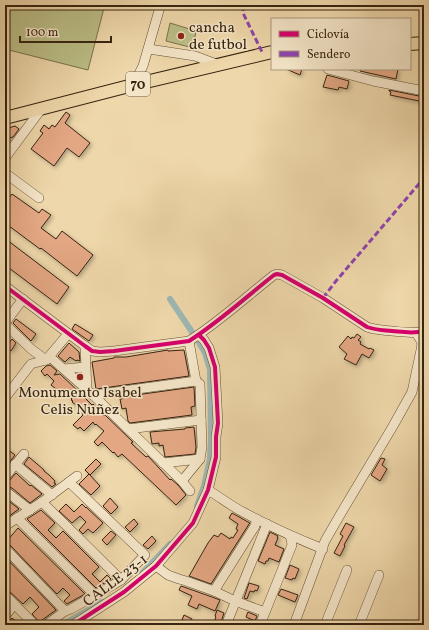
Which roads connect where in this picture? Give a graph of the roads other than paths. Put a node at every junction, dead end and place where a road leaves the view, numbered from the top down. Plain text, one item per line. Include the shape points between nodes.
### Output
1 (160, 5) edge
2 (424, 43) edge
3 (411, 44) edge
4 (149, 49) junction
5 (271, 52) edge
6 (219, 65) junction
7 (332, 70) edge
8 (133, 85) junction
9 (424, 90) edge
10 (42, 108) junction
11 (5, 118) edge
12 (5, 158) edge
13 (5, 173) edge
14 (39, 198) dead end
15 (5, 286) edge
16 (23, 299) junction
17 (5, 324) edge
18 (420, 332) edge
19 (68, 334) junction
20 (199, 335) junction
21 (189, 341) junction
22 (85, 346) junction
23 (48, 358) junction
24 (85, 367) junction
25 (64, 369) junction
26 (196, 381) junction
27 (90, 393) junction
28 (5, 398) edge
29 (201, 420) junction
30 (128, 429) junction
31 (24, 454) dead end
32 (200, 460) junction
33 (16, 464) junction
34 (163, 464) junction
35 (77, 476) dead end
36 (5, 477) edge
37 (182, 481) junction
38 (69, 482) junction
39 (208, 490) junction
40 (190, 491) dead end
41 (8, 493) dead end
42 (52, 495) junction
43 (42, 502) junction
44 (30, 510) junction
45 (18, 518) junction
46 (257, 519) junction
47 (267, 524) junction
48 (5, 526) edge
49 (289, 535) junction
50 (5, 548) edge
51 (322, 549) junction
52 (156, 566) junction
53 (347, 570) dead end
54 (379, 575) dead end
55 (121, 580) junction
56 (214, 591) junction
57 (5, 595) edge
58 (95, 595) junction
59 (235, 601) junction
60 (14, 605) junction
61 (65, 611) junction
62 (265, 612) junction
63 (5, 616) edge
64 (35, 625) edge
65 (46, 625) edge
66 (72, 625) edge
67 (226, 625) edge
68 (260, 625) edge
69 (294, 625) edge
70 (325, 625) edge
71 (359, 625) edge

1 - 4 street
2 - 3 main road
4 - 6 street via 195,56
4 - 8 street via 144,66
5 - 6 main road, 70
6 - 8 main road, 70
7 - 9 street via 373,81
8 - 10 main road, 70
10 - 11 main road, 70
10 - 12 street
13 - 14 street
15 - 16 street
16 - 17 street
16 - 19 street
17 - 23 street via 31,349
18 - 20 street via 374,330 323,298 277,274
18 - 51 street via 422,350 412,392
19 - 22 street
19 - 23 street
20 - 21 street
20 - 39 street, CALLE 23-1 via 209,348 215,367 218,423 216,457
21 - 22 street via 100,352 92,351
21 - 26 street
22 - 24 street
23 - 25 street
23 - 28 street via 31,364
24 - 25 street
24 - 27 street
25 - 27 street
26 - 27 street
26 - 29 street via 200,384
27 - 30 street
29 - 30 street
29 - 32 street
30 - 34 street
31 - 33 street
32 - 34 street
32 - 37 street
33 - 36 street
33 - 42 street
34 - 37 street
35 - 38 street
37 - 40 street
38 - 42 street
38 - 55 street via 145,555
39 - 46 street
39 - 52 street, CALLE 23-1 via 193,523
41 - 44 street
42 - 43 street
43 - 44 street
43 - 55 street
44 - 45 street
45 - 48 street
45 - 58 street
46 - 47 street
46 - 56 street
47 - 49 street
47 - 59 street
49 - 51 street
49 - 62 street via 292,544
50 - 61 street
51 - 69 street
52 - 56 street via 173,577
52 - 66 street, CALLE 23-1 via 124,592
53 - 70 street
54 - 71 street
55 - 58 street
56 - 59 street
57 - 60 street
58 - 61 street
59 - 62 street
59 - 67 street
60 - 63 street
60 - 64 street
61 - 65 street
62 - 68 street

